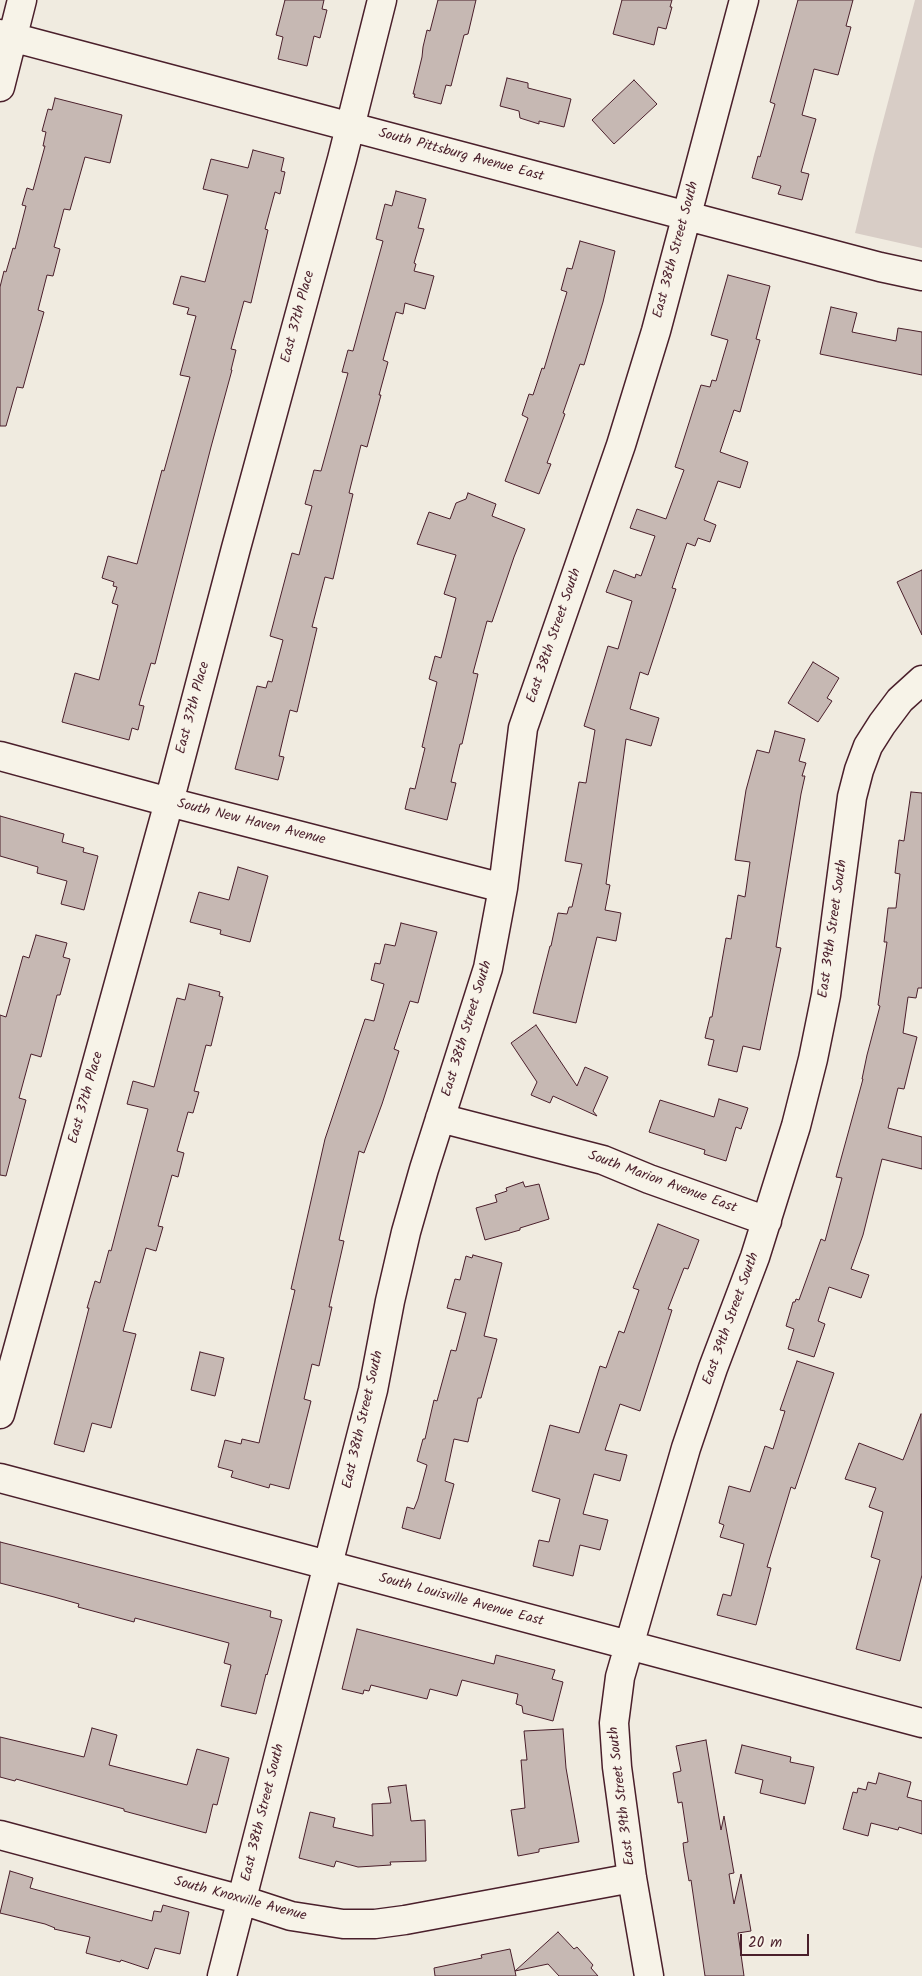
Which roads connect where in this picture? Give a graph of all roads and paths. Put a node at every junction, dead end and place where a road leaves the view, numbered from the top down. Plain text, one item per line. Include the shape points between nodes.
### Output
1 (22, 0) edge
2 (382, 0) edge
3 (744, 0) edge
4 (7, 36) edge
5 (0, 86) edge
6 (350, 126) junction
7 (686, 215) junction
8 (922, 276) edge
9 (922, 680) edge
10 (0, 756) edge
11 (169, 802) junction
12 (503, 888) junction
13 (440, 1118) junction
14 (767, 1221) junction
15 (0, 1414) edge
16 (0, 1478) edge
17 (329, 1566) junction
18 (630, 1646) junction
19 (922, 1723) edge
20 (0, 1835) edge
21 (632, 1878) junction
22 (242, 1900) junction
23 (222, 1976) edge
24 (649, 1976) edge

1 - 4 street
2 - 6 street, East 37th Place
3 - 7 street, East 38th Street South
4 - 5 street
4 - 6 street, South Pittsburg Avenue East
6 - 7 street, South Pittsburg Avenue East
6 - 11 street, East 37th Place
7 - 8 street, South Pittsburg Avenue East via 880,268
7 - 12 street, East 38th Street South via 656,331 621,445 523,728
9 - 14 street, East 39th Street South via 900,700 882,724 868,746 859,770 852,797 826,995 813,1059
10 - 11 street, South New Haven Avenue
11 - 12 street, South New Haven Avenue
11 - 15 street, East 37th Place
12 - 13 street, East 38th Street South via 486,976
13 - 14 street, South Marion Avenue East via 603,1160
13 - 17 street, East 38th Street South via 406,1232 373,1390
14 - 18 street, East 39th Street South via 698,1411
16 - 17 street, South Louisville Avenue East
17 - 18 street, South Louisville Avenue East
17 - 22 street, East 38th Street South
18 - 19 street, South Louisville Avenue East
18 - 21 street, East 39th Street South via 620,1677 614,1723
20 - 22 street, South Knoxville Avenue
21 - 22 street, South Knoxville Avenue via 375,1924 343,1924 300,1918
21 - 24 street, East 39th Street South
22 - 23 street, East 38th Street South

